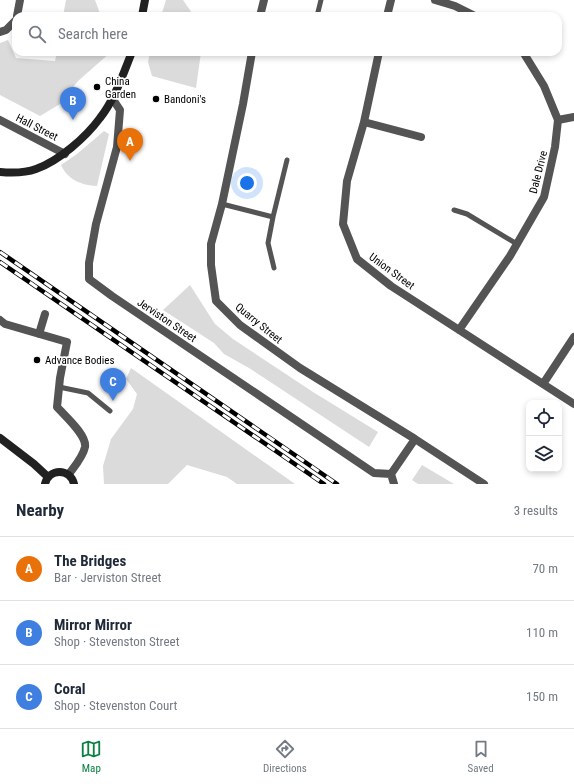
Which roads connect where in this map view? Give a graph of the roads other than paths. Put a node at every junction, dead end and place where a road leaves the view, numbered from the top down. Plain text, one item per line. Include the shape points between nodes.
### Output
1 (20, 0) edge
2 (145, 0) edge
3 (264, 0) edge
4 (321, 0) edge
5 (391, 0) edge
6 (435, 0) edge
7 (18, 12) edge
8 (143, 12) edge
9 (261, 12) edge
10 (318, 12) edge
11 (388, 12) edge
12 (467, 12) edge
13 (12, 24) edge
14 (0, 32) edge
15 (130, 56) edge
16 (251, 56) edge
17 (378, 56) edge
18 (525, 56) edge
19 (112, 98) junction
20 (574, 117) edge
21 (0, 120) edge
22 (558, 120) junction
23 (364, 122) junction
24 (421, 137) dead end
25 (65, 154) junction
26 (287, 160) dead end
27 (0, 172) edge
28 (222, 204) junction
29 (454, 210) dead end
30 (273, 217) junction
31 (517, 244) junction
32 (274, 268) dead end
33 (45, 314) dead end
34 (0, 320) edge
35 (459, 330) junction
36 (39, 334) junction
37 (574, 337) edge
38 (543, 384) junction
39 (59, 387) junction
40 (574, 404) edge
41 (110, 411) dead end
42 (0, 438) edge
43 (415, 439) junction
44 (68, 474) junction
45 (391, 474) junction
46 (46, 481) edge
47 (74, 484) edge
48 (394, 484) edge
49 (484, 484) edge

1 - 7 street
2 - 8 main road
3 - 9 street
4 - 10 lane
5 - 11 street
6 - 12 street
13 - 14 street
15 - 19 main road
16 - 28 street, Quarry Street
17 - 23 street, Union Street
18 - 22 street, Dale Drive via 544,86
19 - 25 main road via 101,118
19 - 45 street, Jerviston Street via 120,110 117,147 96,224 90,279 374,473
20 - 22 street
21 - 25 street, Hall Street
22 - 31 street, Dale Drive via 544,197
23 - 24 street
23 - 35 street, Union Street via 348,181 343,224 357,259 391,286
25 - 27 main road via 36,169
26 - 30 lane
28 - 30 lane
28 - 43 street, Quarry Street via 212,244 210,265 216,301 240,325 300,368
29 - 31 lane via 467,214
30 - 32 lane via 268,243
31 - 35 street, Dale Drive
33 - 36 street
34 - 36 street via 5,324
35 - 38 street, Union Street
36 - 39 street via 67,342
37 - 38 street
38 - 40 street, Union Street
39 - 41 lane via 88,393
39 - 44 street via 57,406 85,439 85,448
42 - 46 main road via 34,464
43 - 45 street
43 - 49 street, Quarry Street
44 - 46 main road via 55,472
44 - 47 main road
45 - 48 street

